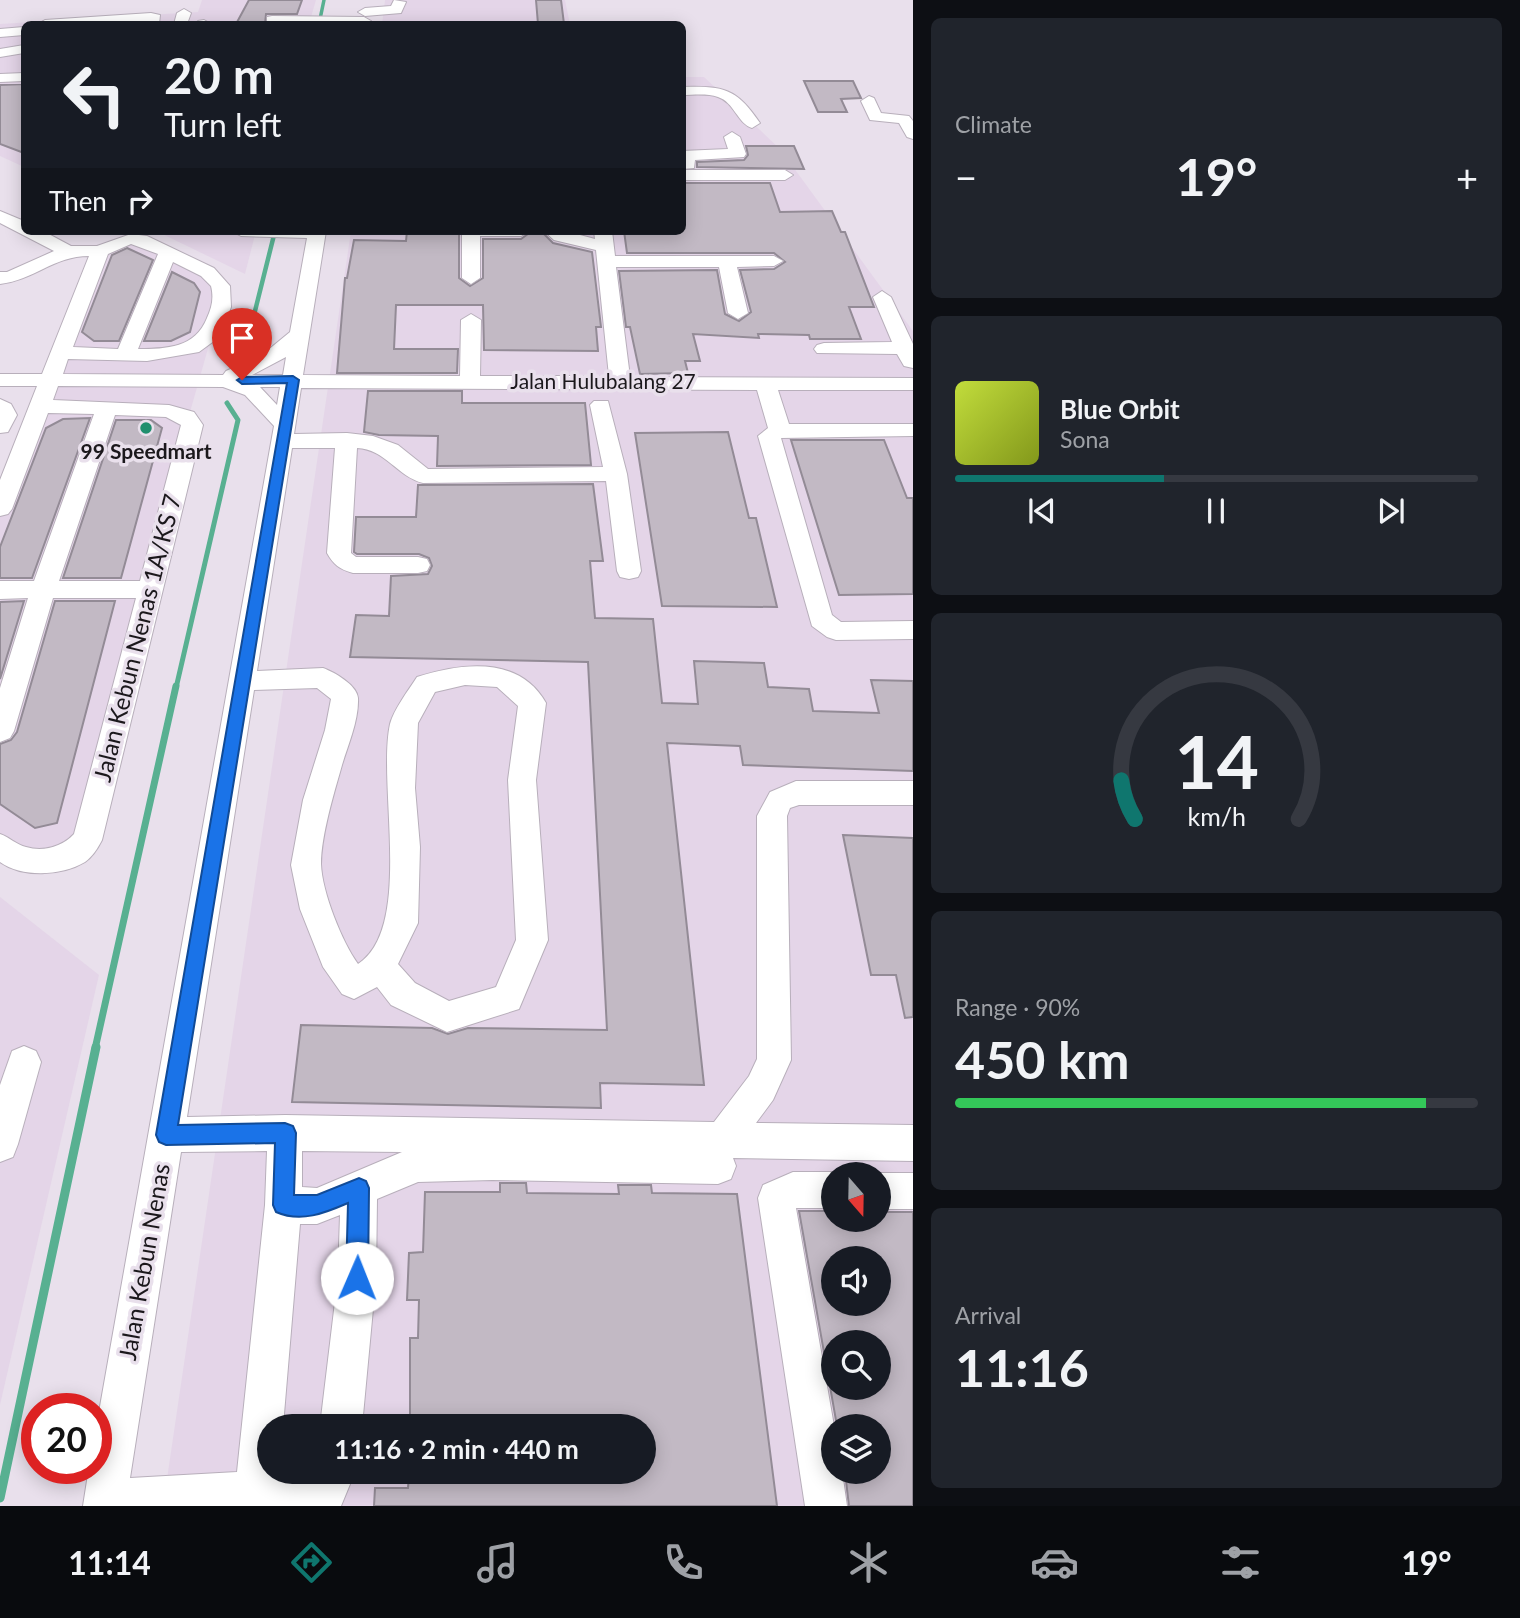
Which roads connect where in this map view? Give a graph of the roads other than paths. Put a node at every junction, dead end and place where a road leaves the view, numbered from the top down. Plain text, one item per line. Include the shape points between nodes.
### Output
1 (399, 2) dead end
2 (365, 14) edge
3 (272, 20) dead end
4 (90, 21) edge
5 (154, 21) edge
6 (21, 31) edge
7 (0, 33) edge
8 (21, 72) edge
9 (0, 78) edge
10 (686, 92) edge
11 (870, 101) dead end
12 (752, 123) dead end
13 (913, 134) edge
14 (732, 137) dead end
15 (686, 160) edge
16 (686, 160) edge
17 (785, 175) dead end
18 (0, 216) edge
19 (21, 226) edge
20 (38, 235) edge
21 (316, 235) edge
22 (474, 235) edge
23 (574, 235) edge
24 (606, 247) edge
25 (68, 251) junction
26 (100, 251) junction
27 (168, 252) junction
28 (774, 261) dead end
29 (727, 262) junction
30 (0, 278) edge
31 (471, 278) dead end
32 (882, 297) dead end
33 (738, 313) dead end
34 (471, 320) dead end
35 (300, 334) junction
36 (824, 349) dead end
37 (63, 352) junction
38 (126, 353) junction
39 (909, 357) edge
40 (0, 380) edge
41 (230, 380) junction
42 (293, 380) junction
43 (52, 381) junction
44 (470, 381) junction
45 (620, 382) junction
46 (765, 383) junction
47 (913, 383) edge
48 (601, 405) dead end
49 (41, 406) junction
50 (107, 409) junction
51 (780, 430) junction
52 (913, 430) edge
53 (284, 433) junction
54 (347, 440) junction
55 (616, 474) junction
56 (0, 509) edge
57 (418, 565) dead end
58 (629, 571) dead end
59 (152, 589) junction
60 (0, 590) edge
61 (43, 590) junction
62 (913, 630) edge
63 (243, 681) junction
64 (0, 731) edge
65 (913, 793) edge
66 (0, 846) edge
67 (380, 967) junction
68 (24, 1062) dead end
69 (285, 1133) junction
70 (166, 1135) junction
71 (913, 1143) edge
72 (0, 1144) edge
73 (721, 1153) junction
74 (359, 1188) junction
75 (821, 1190) edge
76 (891, 1191) edge
77 (913, 1191) edge
78 (283, 1205) junction
79 (342, 1414) edge
80 (329, 1484) edge
81 (256, 1493) junction
82 (104, 1504) edge
83 (307, 1506) edge
84 (320, 1506) edge
85 (826, 1506) edge

1 - 2 street via 396,10
2 - 3 street
4 - 5 street via 151,17
6 - 7 street
8 - 9 street
10 - 12 street via 727,93
11 - 13 street via 875,117 904,119
14 - 15 street via 738,154
16 - 17 street
18 - 19 street
20 - 25 street
21 - 35 street, Jalan Kebun Nenas
22 - 31 street
23 - 24 street
24 - 29 street
24 - 45 street
25 - 26 street
25 - 30 street via 11,278
26 - 27 street via 118,242 139,240
26 - 37 street
27 - 38 street
27 - 38 street via 209,272 219,282 223,307 206,341 193,348
28 - 29 street
29 - 33 street
32 - 39 street
34 - 44 street
35 - 41 street via 290,346
35 - 42 street, Jalan Kebun Nenas
36 - 39 street
37 - 38 street
37 - 43 street
40 - 43 street, Jalan Hulubalang 27
41 - 42 street, Jalan Hulubalang 27
41 - 43 street, Jalan Hulubalang 27
41 - 53 street via 251,391
42 - 44 street, Jalan Hulubalang 27
42 - 53 street, Jalan Kebun Nenas
43 - 49 street
44 - 45 street, Jalan Hulubalang 27
45 - 46 street, Jalan Hulubalang 27
46 - 47 street, Jalan Hulubalang 27
46 - 51 street
48 - 55 street
49 - 50 street, Jalan Kebun Nenas 1A/KS 7
49 - 56 street
50 - 59 street, Jalan Kebun Nenas 1A/KS 7 via 169,411 186,417 192,425
50 - 61 street
51 - 52 street
51 - 62 street via 769,436 821,620 836,631
53 - 54 street
53 - 63 street, Jalan Kebun Nenas
54 - 55 street via 390,450 423,476
54 - 57 street via 339,553 353,565
55 - 58 street
59 - 61 street
59 - 66 street, Jalan Kebun Nenas 1A/KS 7 via 87,840 75,853 48,861 18,859
60 - 61 street
61 - 64 street
63 - 67 street via 323,678 345,696 317,800 306,865 334,957 354,984
63 - 70 street, Jalan Kebun Nenas
65 - 73 street via 796,793 780,800 772,816 774,1060
67 - 67 street via 402,923 404,723 426,684 464,675 504,678 532,703 522,780 532,940 507,998 447,1017 403,994
68 - 72 street
69 - 70 street
69 - 73 street
69 - 78 street
70 - 82 street, Jalan Kebun Nenas
71 - 73 street
73 - 74 street via 570,1163 418,1164
74 - 78 street via 317,1206
74 - 79 street via 357,1278
75 - 85 street via 793,1190 776,1198
76 - 77 street
78 - 81 street
80 - 84 street
81 - 82 street
81 - 83 street via 285,1495

